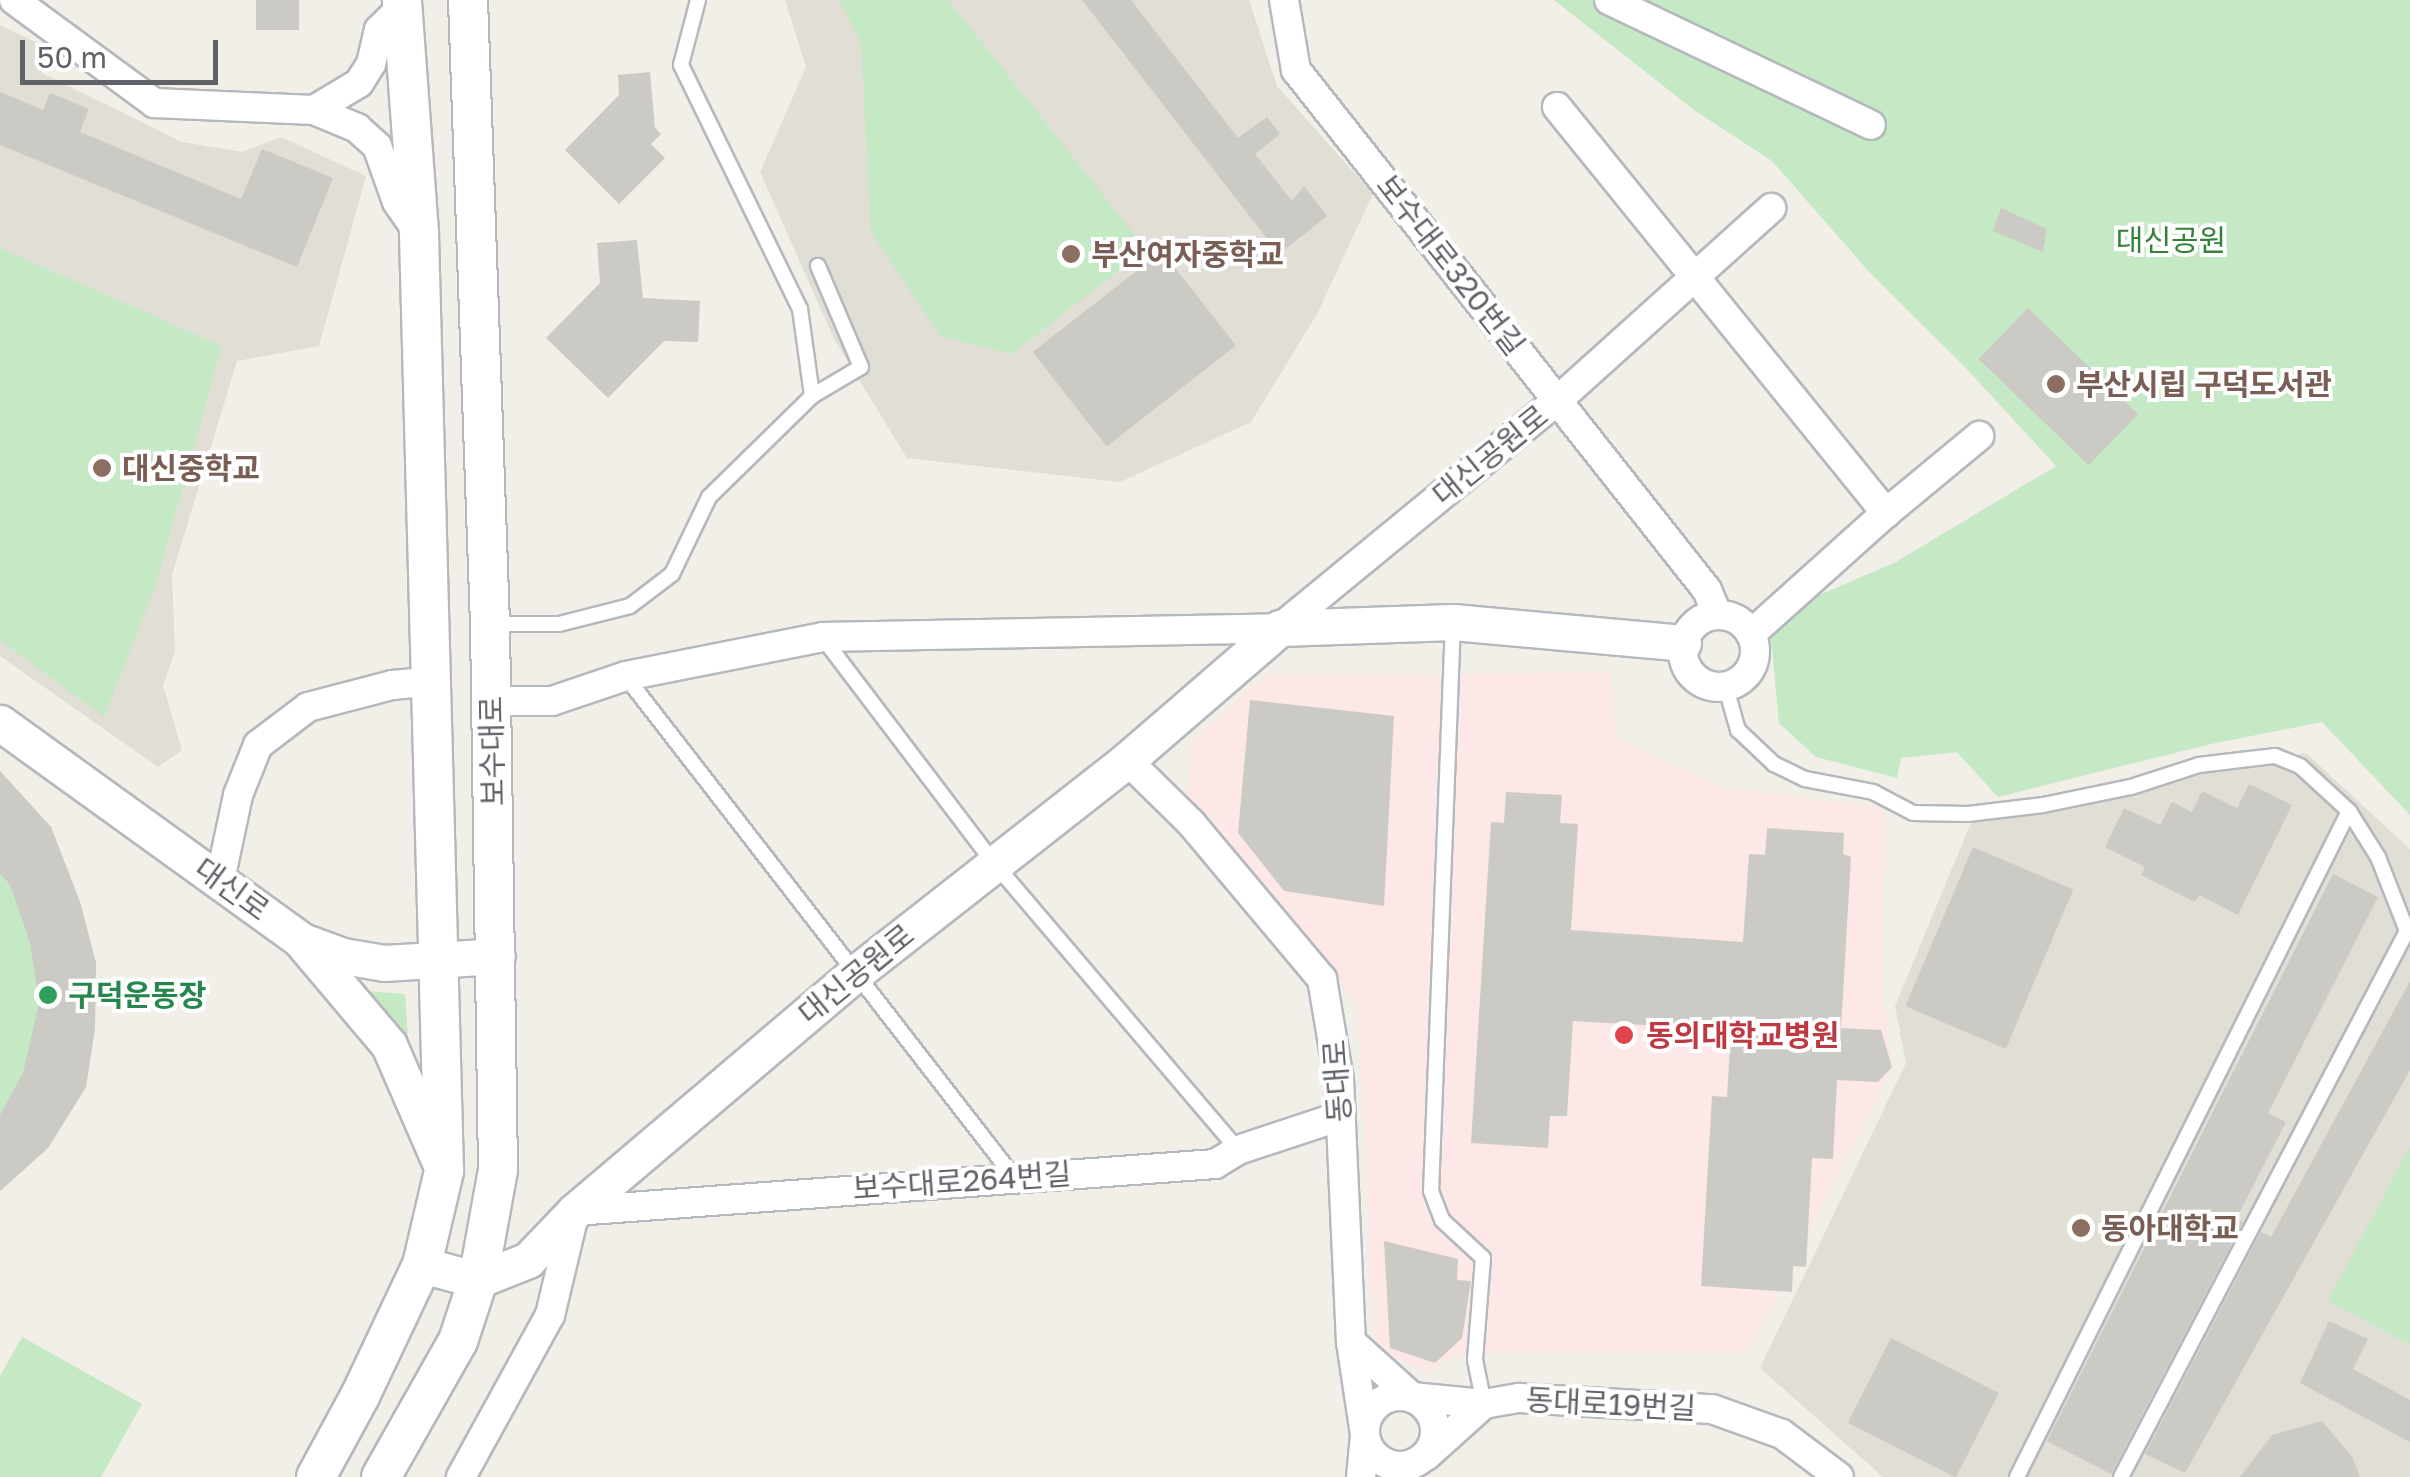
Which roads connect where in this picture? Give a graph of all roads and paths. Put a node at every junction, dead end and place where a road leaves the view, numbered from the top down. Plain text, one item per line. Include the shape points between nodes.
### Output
1 (14, 0) edge
2 (468, 0) edge
3 (698, 0) edge
4 (1284, 0) edge
5 (1608, 0) edge
6 (402, 3) edge
7 (1557, 108) dead end
8 (314, 110) junction
9 (1871, 124) dead end
10 (1772, 208) dead end
11 (419, 232) junction
12 (818, 266) dead end
13 (1693, 275) junction
14 (812, 396) junction
15 (1558, 400) junction
16 (1978, 436) dead end
17 (1886, 513) junction
18 (1717, 614) junction
19 (1453, 622) junction
20 (490, 624) junction
21 (1280, 628) junction
22 (1751, 634) junction
23 (823, 637) junction
24 (1683, 643) junction
25 (626, 676) junction
26 (430, 682) junction
27 (1726, 688) junction
28 (490, 701) junction
29 (0, 723) edge
30 (1126, 760) junction
31 (2349, 811) junction
32 (994, 863) junction
33 (220, 880) junction
34 (302, 941) junction
35 (497, 956) junction
36 (438, 961) junction
37 (857, 972) junction
38 (1340, 1116) junction
39 (1238, 1150) junction
40 (444, 1171) junction
41 (1013, 1176) junction
42 (574, 1211) junction
43 (422, 1265) junction
44 (478, 1280) junction
45 (1351, 1342) junction
46 (1412, 1397) junction
47 (1484, 1404) junction
48 (1364, 1435) junction
49 (1418, 1466) edge
50 (316, 1477) edge
51 (381, 1477) edge
52 (461, 1477) edge
53 (1361, 1477) edge
54 (1840, 1477) edge
55 (2017, 1477) edge
56 (2120, 1477) edge

1 - 8 street via 154,103
2 - 20 main road, 보수대로
3 - 14 lane via 681,65 800,309
4 - 15 street, 보수대로320번길 via 1296,70
5 - 9 street
6 - 8 street via 379,30 359,83
6 - 11 main road, 보수대로
7 - 13 street
8 - 11 street via 357,128 377,146 397,202
10 - 13 street, 대신공원로
11 - 26 main road, 보수대로
12 - 14 lane via 861,367
13 - 15 street, 대신공원로
13 - 17 street
14 - 20 lane via 709,497 672,574 630,606 559,624
15 - 18 street, 보수대로320번길 via 1707,590
15 - 21 street, 대신공원로
16 - 17 street
17 - 22 street
18 - 22 street via 1737,619
18 - 24 street via 1701,618
19 - 21 street
19 - 24 street
19 - 47 lane via 1431,1190 1442,1220 1483,1258 1475,1360
20 - 28 main road, 보수대로
21 - 23 street
21 - 30 street, 대신공원로
22 - 27 street via 1756,656 1746,677
23 - 25 street
23 - 32 lane
24 - 27 street via 1692,677
25 - 28 street via 552,701
25 - 37 lane
26 - 33 street, 보수대로 via 308,707 258,745 238,795
26 - 36 main road, 보수대로
27 - 31 lane via 1738,730 1774,764 1806,780 1873,792 1912,813 2043,805 2199,765 2276,756 2300,766
28 - 35 main road, 보수대로
29 - 33 street, 대신로
30 - 32 street, 대신공원로
30 - 38 street, 동대로 via 1191,823 1322,979
31 - 55 lane
31 - 56 lane via 2378,857 2407,932
32 - 37 street, 대신공원로
32 - 39 lane
33 - 34 street, 대신로
34 - 36 street, 대신로 via 384,964
34 - 40 street via 389,1045
35 - 36 street, 대신로
35 - 44 main road, 보수대로 via 498,1170
36 - 40 main road, 보수대로
37 - 41 lane
37 - 42 street, 대신공원로
38 - 39 street, 보수대로264번길
38 - 45 street, 동대로
39 - 41 street, 보수대로264번길 via 1215,1164
40 - 43 main road, 보수대로
41 - 42 street, 보수대로264번길
42 - 44 street, 대신공원로 via 528,1260
42 - 52 street via 550,1315
43 - 44 street
43 - 50 main road, 보수대로
44 - 51 main road, 보수대로 via 458,1341
45 - 46 street
45 - 48 street, 동대로
46 - 47 street, 동대로19번길
46 - 48 street via 1378,1402
46 - 49 street via 1435,1423 1435,1441
47 - 49 street
47 - 54 street, 동대로19번길 via 1518,1398 1712,1409 1782,1434
48 - 49 street via 1382,1462
48 - 53 street, 동대로

